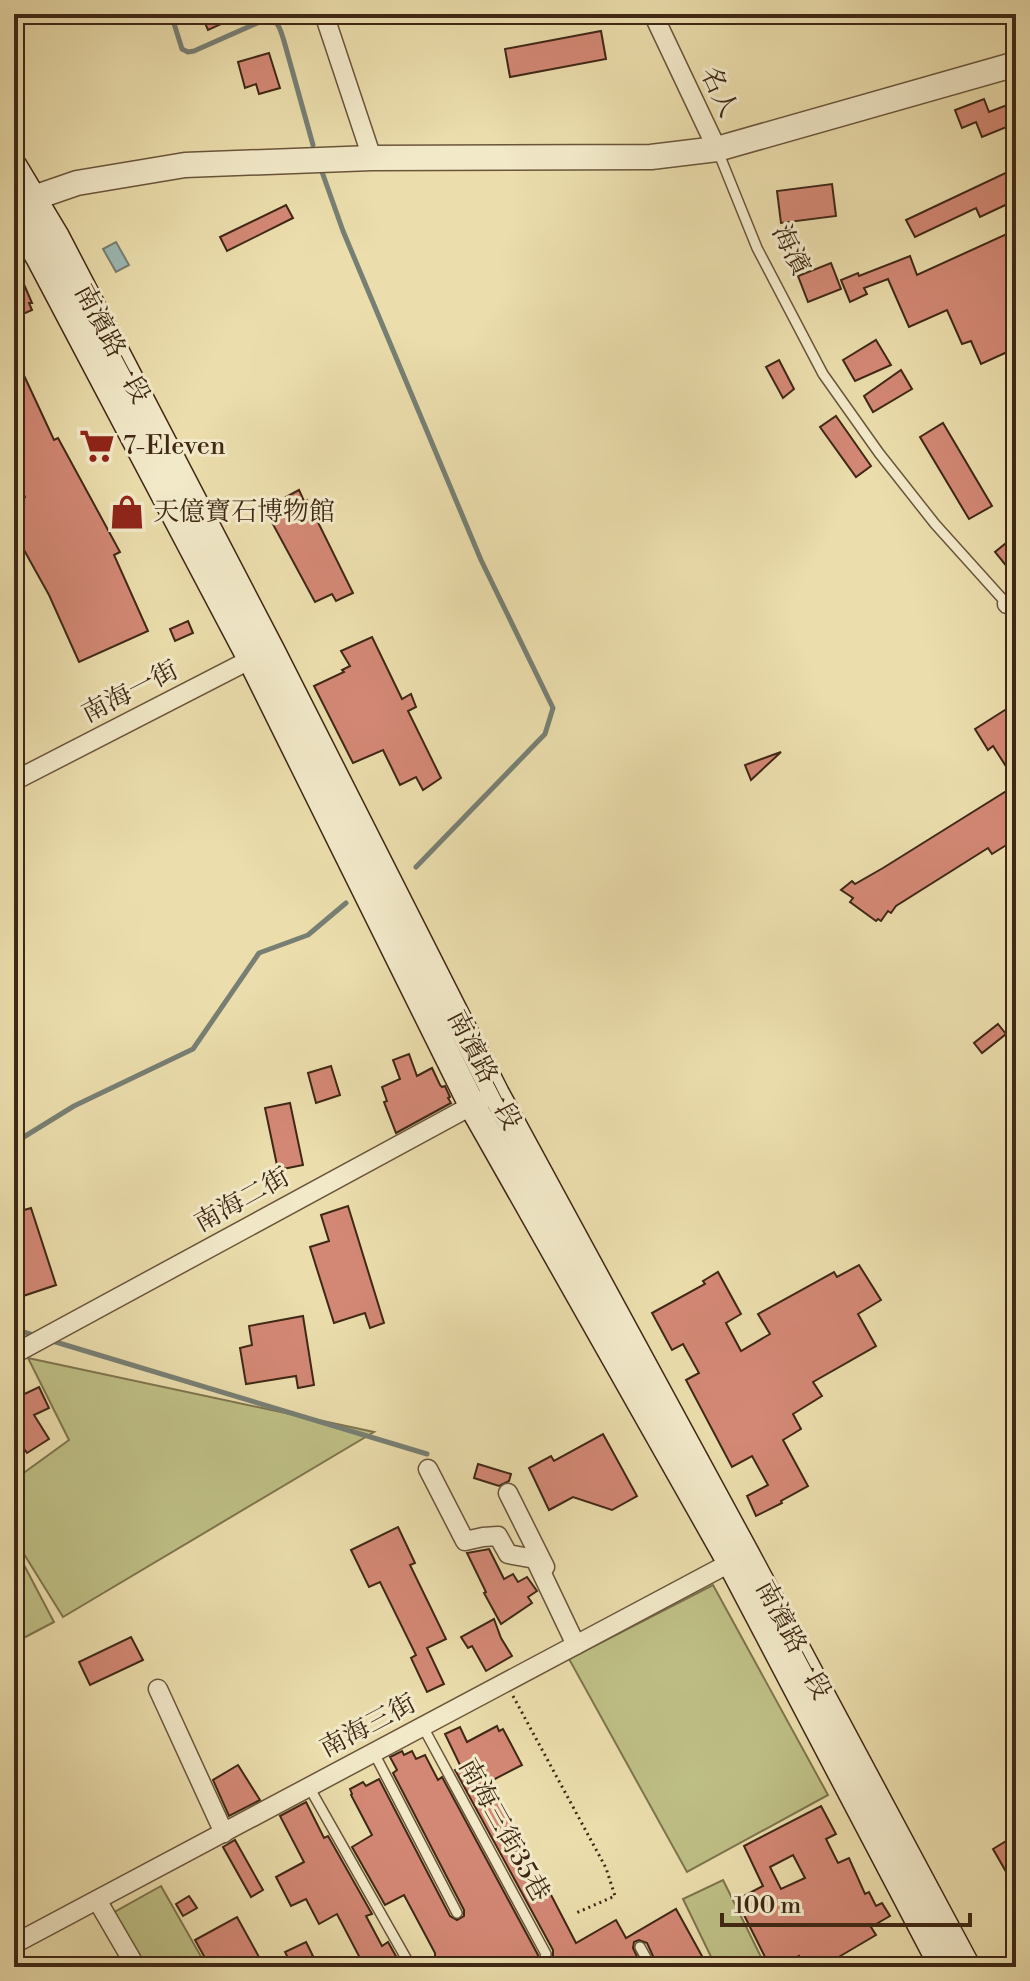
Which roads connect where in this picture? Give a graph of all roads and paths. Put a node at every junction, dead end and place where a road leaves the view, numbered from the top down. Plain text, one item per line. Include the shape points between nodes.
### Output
1 (324, 14) edge
2 (653, 14) edge
3 (1016, 64) edge
4 (717, 149) junction
5 (372, 158) junction
6 (14, 167) edge
7 (20, 205) edge
8 (1013, 606) edge
9 (261, 654) junction
10 (14, 781) edge
11 (484, 1099) junction
12 (14, 1354) edge
13 (428, 1469) dead end
14 (508, 1493) dead end
15 (738, 1558) junction
16 (579, 1643) junction
17 (505, 1683) junction
18 (158, 1689) dead end
19 (423, 1727) junction
20 (374, 1753) junction
21 (309, 1787) junction
22 (224, 1833) junction
23 (97, 1900) junction
24 (457, 1913) dead end
25 (576, 1913) dead end
26 (14, 1944) edge
27 (640, 1947) dead end
28 (136, 1967) edge
29 (411, 1967) edge
30 (542, 1967) edge
31 (651, 1967) edge
32 (943, 1967) edge
33 (967, 1967) edge

1 - 5 street
2 - 4 street, 名人
3 - 4 street
4 - 5 street via 651,157
4 - 8 lane, 海濱 via 757,248 823,374 935,524
5 - 7 street via 185,165 77,183
6 - 7 main road, 南濱路一段
7 - 9 main road, 南濱路一段 via 47,271
9 - 10 street, 南海一街
9 - 11 main road, 南濱路一段
11 - 12 street, 南海二街
11 - 15 main road, 南濱路一段
13 - 16 street via 465,1541 498,1536 508,1554 535,1559
14 - 16 street
15 - 16 street, 南海三街
15 - 32 main road, 南濱路一段
15 - 33 main road, 南濱路一段
16 - 17 street, 南海三街
17 - 19 street, 南海三街
17 - 25 path via 606,1868 615,1896
18 - 22 street
19 - 20 street, 南海三街
19 - 30 lane, 南海三街35巷 via 546,1954
20 - 21 street, 南海三街
20 - 24 lane
21 - 22 street, 南海三街
21 - 29 lane
22 - 23 street, 南海三街
23 - 26 street, 南海三街
23 - 28 street
27 - 31 lane

